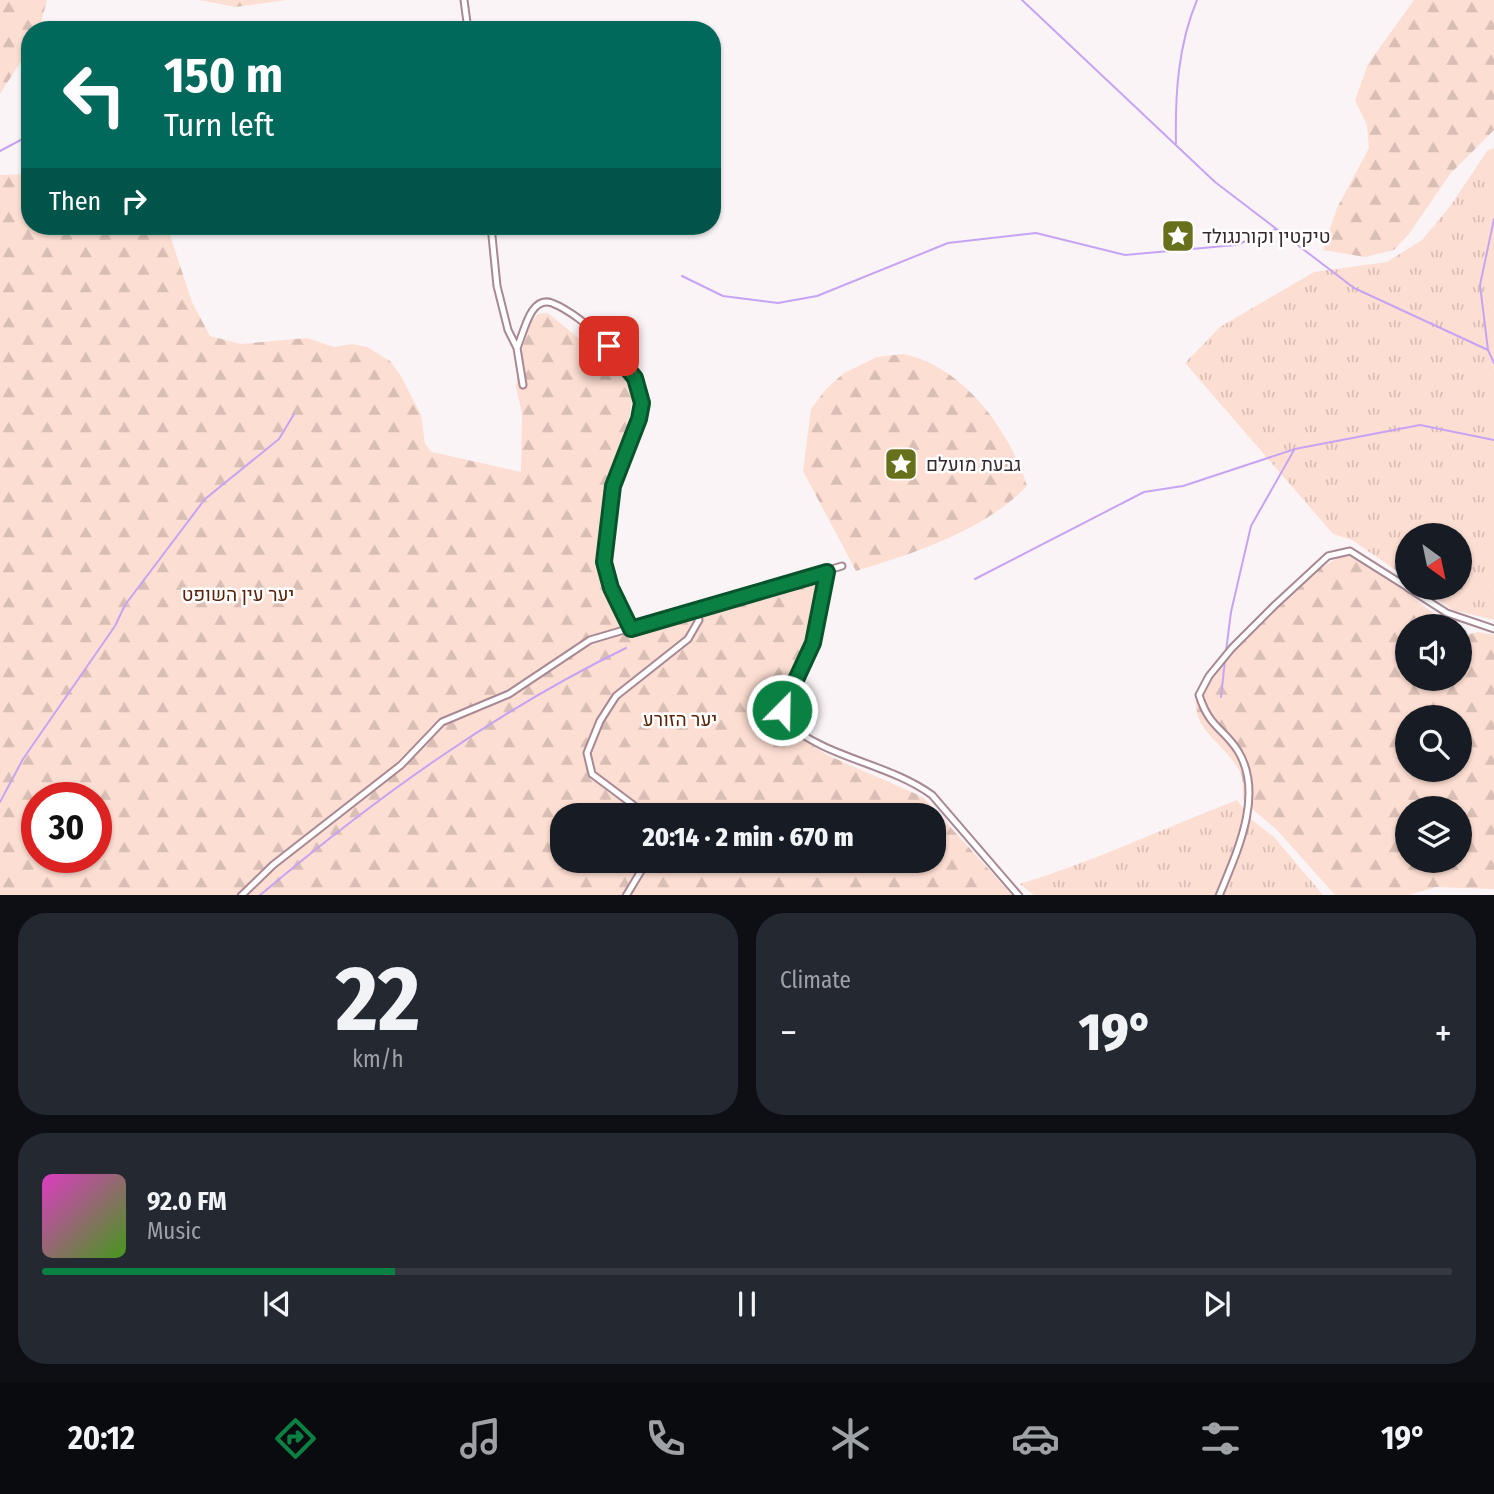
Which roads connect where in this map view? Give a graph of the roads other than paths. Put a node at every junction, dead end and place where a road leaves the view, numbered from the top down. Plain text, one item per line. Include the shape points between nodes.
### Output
1 (464, 0) edge
2 (467, 21) edge
3 (492, 235) edge
4 (517, 348) junction
5 (523, 385) dead end
6 (842, 566) dead end
7 (827, 572) junction
8 (1395, 580) edge
9 (1427, 600) edge
10 (691, 611) junction
11 (631, 629) junction
12 (1494, 629) edge
13 (631, 803) edge
14 (640, 873) edge
15 (241, 895) edge
16 (626, 895) edge
17 (1019, 895) edge
18 (1219, 895) edge

1 - 2 street
3 - 4 street via 497,286
4 - 5 street
4 - 11 street via 531,310 549,302 609,346 635,378 639,419 613,486 604,562
6 - 7 street
7 - 10 street
7 - 17 street via 818,626 787,693 784,721 835,752 915,783 932,796
8 - 18 street via 1350,551 1328,556 1209,676 1199,695 1206,718 1238,751 1248,787 1247,812
9 - 12 street via 1447,613
10 - 11 street
10 - 13 street via 699,620 688,639 616,696 587,753 592,774
11 - 15 street via 590,640 509,694 442,722 401,765
14 - 16 street

